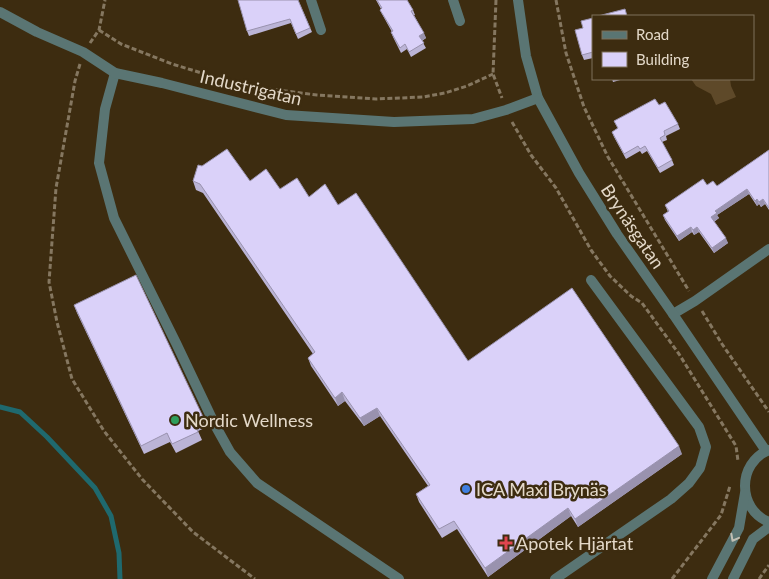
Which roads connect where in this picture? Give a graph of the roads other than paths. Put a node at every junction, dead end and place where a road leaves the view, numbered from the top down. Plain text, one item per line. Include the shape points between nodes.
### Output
1 (311, 0) edge
2 (453, 0) edge
3 (518, 0) edge
4 (0, 12) edge
5 (460, 21) dead end
6 (321, 30) dead end
7 (115, 72) junction
8 (538, 98) junction
9 (769, 249) edge
10 (591, 280) dead end
11 (674, 314) junction
12 (767, 450) edge
13 (745, 493) junction
14 (769, 522) edge
15 (769, 527) edge
16 (400, 579) edge
17 (555, 579) edge
18 (712, 579) edge
19 (733, 579) edge

1 - 6 street
2 - 5 street
3 - 8 street, Brynäsgatan via 526,56
4 - 7 street, Industrigatan via 83,52
7 - 8 street, Industrigatan via 286,115 394,122 473,118
7 - 16 street via 105,109 100,164 114,218 226,445 257,483
8 - 11 street, Brynäsgatan via 617,234
9 - 11 street
10 - 17 street via 699,427 706,447 700,468 677,494
11 - 12 street, Brynäsgatan
12 - 13 street via 748,469
13 - 14 street via 757,515
13 -> 18 street via 739,528
15 - 19 street via 753,539

